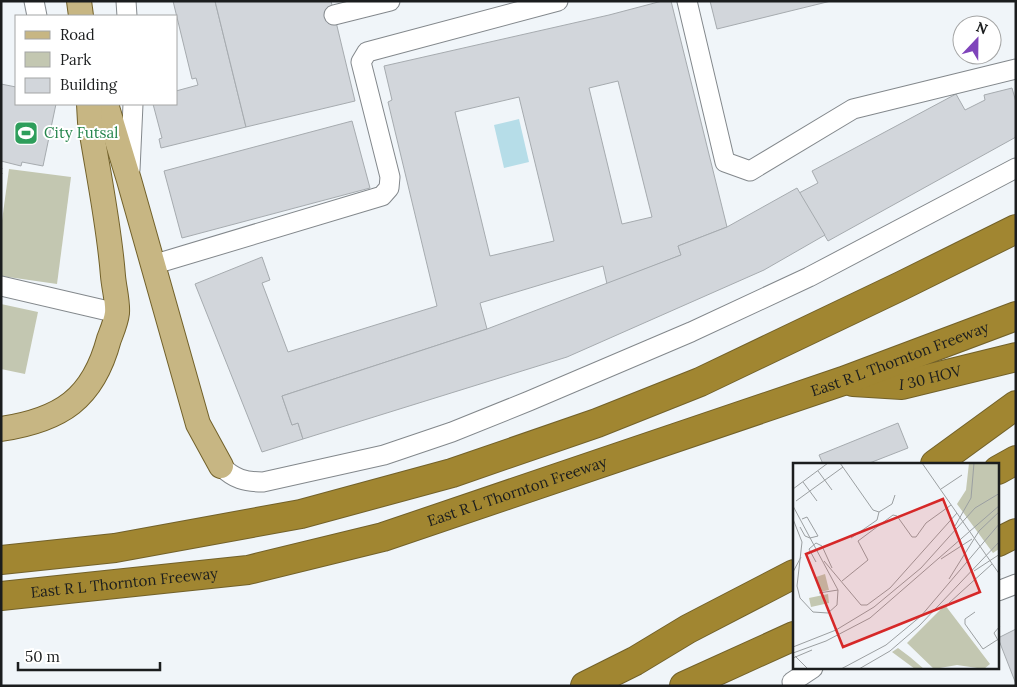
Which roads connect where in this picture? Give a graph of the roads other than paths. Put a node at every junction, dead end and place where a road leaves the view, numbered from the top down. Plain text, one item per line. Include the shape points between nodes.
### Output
1 (34, 1) edge
2 (79, 1) edge
3 (126, 1) edge
4 (390, 1) edge
5 (558, 1) edge
6 (687, 1) edge
7 (37, 15) edge
8 (82, 15) edge
9 (127, 15) edge
10 (334, 15) dead end
11 (1016, 69) edge
12 (89, 105) edge
13 (106, 105) edge
14 (133, 105) edge
15 (1016, 168) edge
16 (129, 180) junction
17 (1016, 211) edge
18 (1016, 229) edge
19 (152, 265) junction
20 (1, 286) edge
21 (901, 286) junction
22 (117, 313) junction
23 (1016, 316) edge
24 (1016, 357) edge
25 (843, 381) junction
26 (1016, 405) edge
27 (1, 429) edge
28 (1016, 460) edge
29 (936, 463) edge
30 (221, 466) joint
31 (1000, 469) edge
32 (1016, 532) edge
33 (1000, 541) edge
34 (1016, 545) edge
35 (1000, 549) edge
36 (1, 560) edge
37 (793, 566) edge
38 (793, 575) edge
39 (1016, 584) edge
40 (1000, 590) edge
41 (1, 596) edge
42 (747, 598) junction
43 (793, 636) edge
44 (810, 670) edge
45 (792, 682) dead end
46 (585, 686) edge
47 (684, 686) edge

1 - 7 street
2 - 8 main road
3 - 9 street
4 - 10 street
5 - 19 street via 367,52 361,62 390,177 389,188 382,196
6 - 11 street via 725,162 750,171 854,109
12 - 22 main road
13 - 16 main road
14 - 16 street
15 - 30 street via 809,277 682,336 452,432 384,455 263,482 237,479
16 - 19 main road
17 - 21 highway
18 - 21 highway
19 - 30 main road via 198,424
20 - 22 street
21 - 36 highway via 700,382 597,423 452,473 301,514 115,548
22 - 27 main road via 98,372 71,404 47,418
23 - 25 highway, East R L Thornton Freeway
24 - 25 highway, I 30 HOV via 902,385
25 - 41 highway, East R L Thornton Freeway via 383,537 248,570
26 - 29 highway
28 - 31 highway
32 - 33 highway
34 - 35 highway
37 - 42 highway
38 - 42 highway
39 - 40 street
42 - 46 highway
43 - 47 highway
44 - 45 street

